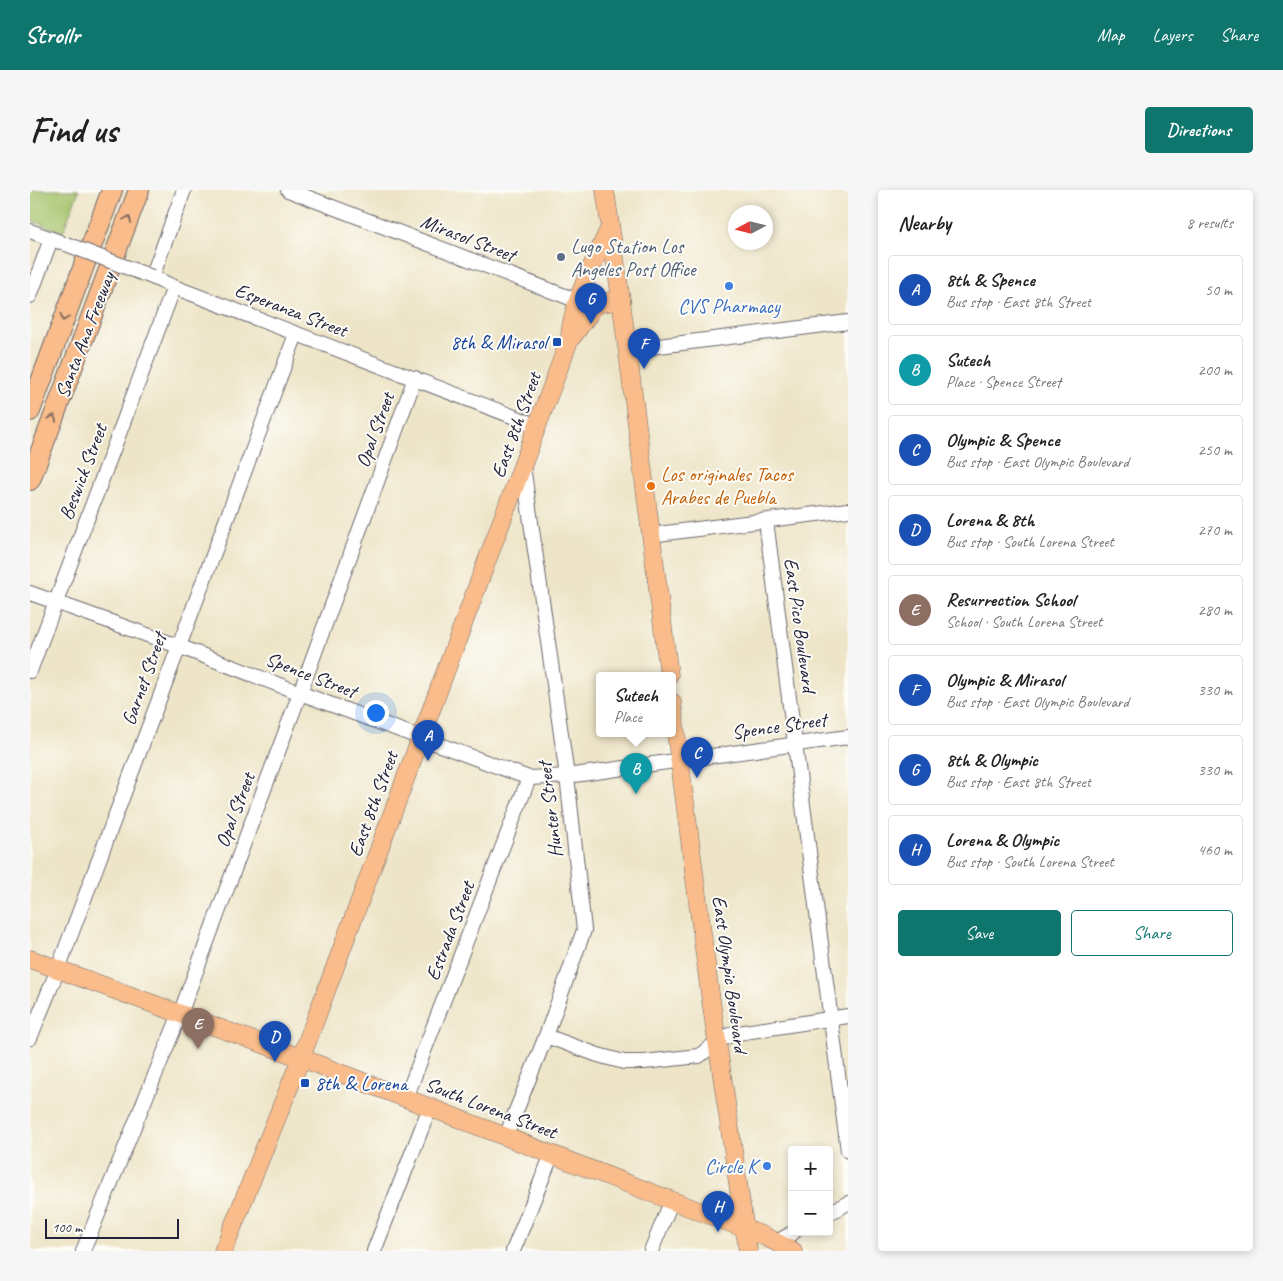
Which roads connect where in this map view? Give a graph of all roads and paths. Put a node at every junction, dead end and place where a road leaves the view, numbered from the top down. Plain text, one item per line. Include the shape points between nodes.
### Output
1 (112, 190) edge
2 (139, 190) edge
3 (184, 190) edge
4 (288, 190) edge
5 (605, 190) edge
6 (611, 227) junction
7 (30, 231) edge
8 (51, 239) junction
9 (152, 277) junction
10 (174, 287) junction
11 (30, 296) edge
12 (621, 300) junction
13 (578, 301) junction
14 (848, 322) edge
15 (296, 334) junction
16 (569, 341) junction
17 (627, 350) junction
18 (415, 378) junction
19 (30, 410) edge
20 (538, 426) junction
21 (523, 466) junction
22 (30, 480) edge
23 (848, 510) edge
24 (766, 521) junction
25 (650, 536) junction
26 (30, 593) edge
27 (56, 601) junction
28 (178, 646) junction
29 (30, 671) edge
30 (669, 672) edge
31 (300, 693) junction
32 (676, 731) edge
33 (420, 737) junction
34 (848, 737) edge
35 (796, 744) junction
36 (680, 760) junction
37 (567, 776) junction
38 (530, 778) junction
39 (30, 959) edge
40 (58, 969) junction
41 (180, 1014) junction
42 (848, 1016) edge
43 (832, 1019) junction
44 (546, 1036) junction
45 (30, 1038) edge
46 (717, 1042) junction
47 (301, 1058) junction
48 (406, 1098) junction
49 (430, 1107) junction
50 (506, 1136) junction
51 (848, 1151) edge
52 (552, 1154) junction
53 (672, 1200) junction
54 (848, 1203) edge
55 (833, 1211) edge
56 (744, 1229) junction
57 (788, 1236) edge
58 (777, 1242) junction
59 (83, 1251) edge
60 (223, 1251) edge
61 (374, 1251) edge
62 (513, 1251) edge
63 (651, 1251) edge
64 (748, 1251) edge
65 (793, 1251) edge

1 -> 19 highway, Santa Ana Freeway
22 -> 2 highway, Santa Ana Freeway
3 - 9 street
4 - 13 street, Mirasol Street
5 - 6 main road
6 - 12 main road
6 - 13 main road, East 8th Street
7 - 8 street, Esperanza Street
8 - 9 street, Esperanza Street, bridge
8 - 11 street
9 - 10 street, Esperanza Street
10 - 15 street, Esperanza Street
10 - 27 street, Beswick Street
12 - 16 main road, East 8th Street via 595,306
12 - 17 main road
13 - 16 main road, East 8th Street via 570,324
14 - 17 street
15 - 18 street, Esperanza Street
15 - 28 street, Garnet Street
16 - 20 main road, East 8th Street
17 - 25 main road
18 - 20 street, Esperanza Street
18 - 31 street, Opal Street
20 - 21 main road, East 8th Street
21 - 33 main road, East 8th Street
21 - 37 street, Hunter Street
23 - 24 street
24 - 25 street
24 - 35 street, East Pico Boulevard
25 - 30 main road
26 - 27 street, Spence Street
27 - 28 street, Spence Street
27 - 29 street, Beswick Street
28 - 31 street, Spence Street
28 - 40 street, Garnet Street
31 - 33 street, Spence Street
31 - 41 street, Opal Street
32 - 36 main road, East Olympic Boulevard
33 - 38 street, Spence Street
33 - 47 main road, East 8th Street
34 - 35 street, Spence Street
35 - 36 street, Spence Street
35 - 43 street, East Pico Boulevard
36 - 37 street, Spence Street
36 - 46 main road, East Olympic Boulevard
37 - 38 street, Spence Street
37 - 44 street, Hunter Street via 584,930
38 - 48 street, Estrada Street
39 - 40 main road, South Lorena Street
40 - 41 main road, South Lorena Street
40 - 45 street, Garnet Street
41 - 47 main road, South Lorena Street
41 - 59 street, Opal Street
42 - 43 street
43 - 46 street via 732,1034
43 - 51 street, East Pico Boulevard
44 - 46 street via 624,1062 700,1056
44 - 50 street, Hunter Street
46 - 56 main road, East Olympic Boulevard
47 - 48 main road, South Lorena Street
47 - 60 main road, East 8th Street
48 - 49 main road, South Lorena Street
49 - 50 main road, South Lorena Street
49 - 61 street
50 - 52 main road, South Lorena Street
52 - 53 main road, South Lorena Street
52 - 62 street
53 - 56 main road, South Lorena Street
53 - 63 street
54 - 55 street
56 - 58 main road, South Lorena Street
56 - 64 main road, East Olympic Boulevard
57 - 58 street
58 - 65 main road, South Lorena Street

